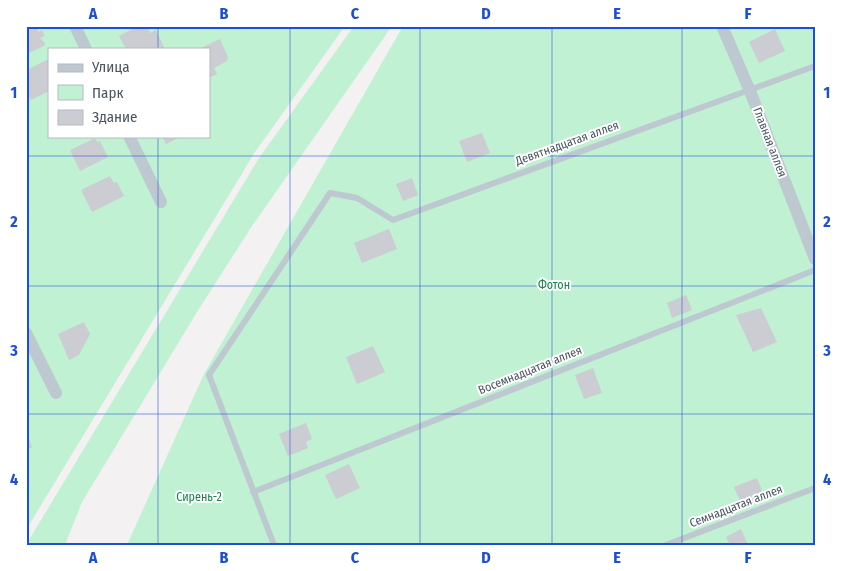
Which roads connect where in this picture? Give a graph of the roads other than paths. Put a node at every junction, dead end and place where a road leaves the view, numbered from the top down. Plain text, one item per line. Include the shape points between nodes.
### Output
1 (75, 26) edge
2 (722, 26) edge
3 (86, 48) edge
4 (815, 66) edge
5 (750, 91) junction
6 (130, 138) edge
7 (162, 202) dead end
8 (815, 259) edge
9 (815, 270) edge
10 (26, 332) edge
11 (56, 393) dead end
12 (815, 488) edge
13 (253, 492) junction
14 (274, 545) edge
15 (666, 545) edge

1 - 3 street
2 - 5 street, Главная аллея
4 - 5 lane, Девятнадцатая аллея
5 - 8 street, Главная аллея
5 - 13 lane, Девятнадцатая аллея via 393,220 357,198 330,193 209,375
6 - 7 street
9 - 13 lane, Восемнадцатая аллея
10 - 11 street
12 - 15 lane, Семнадцатая аллея
13 - 14 lane

